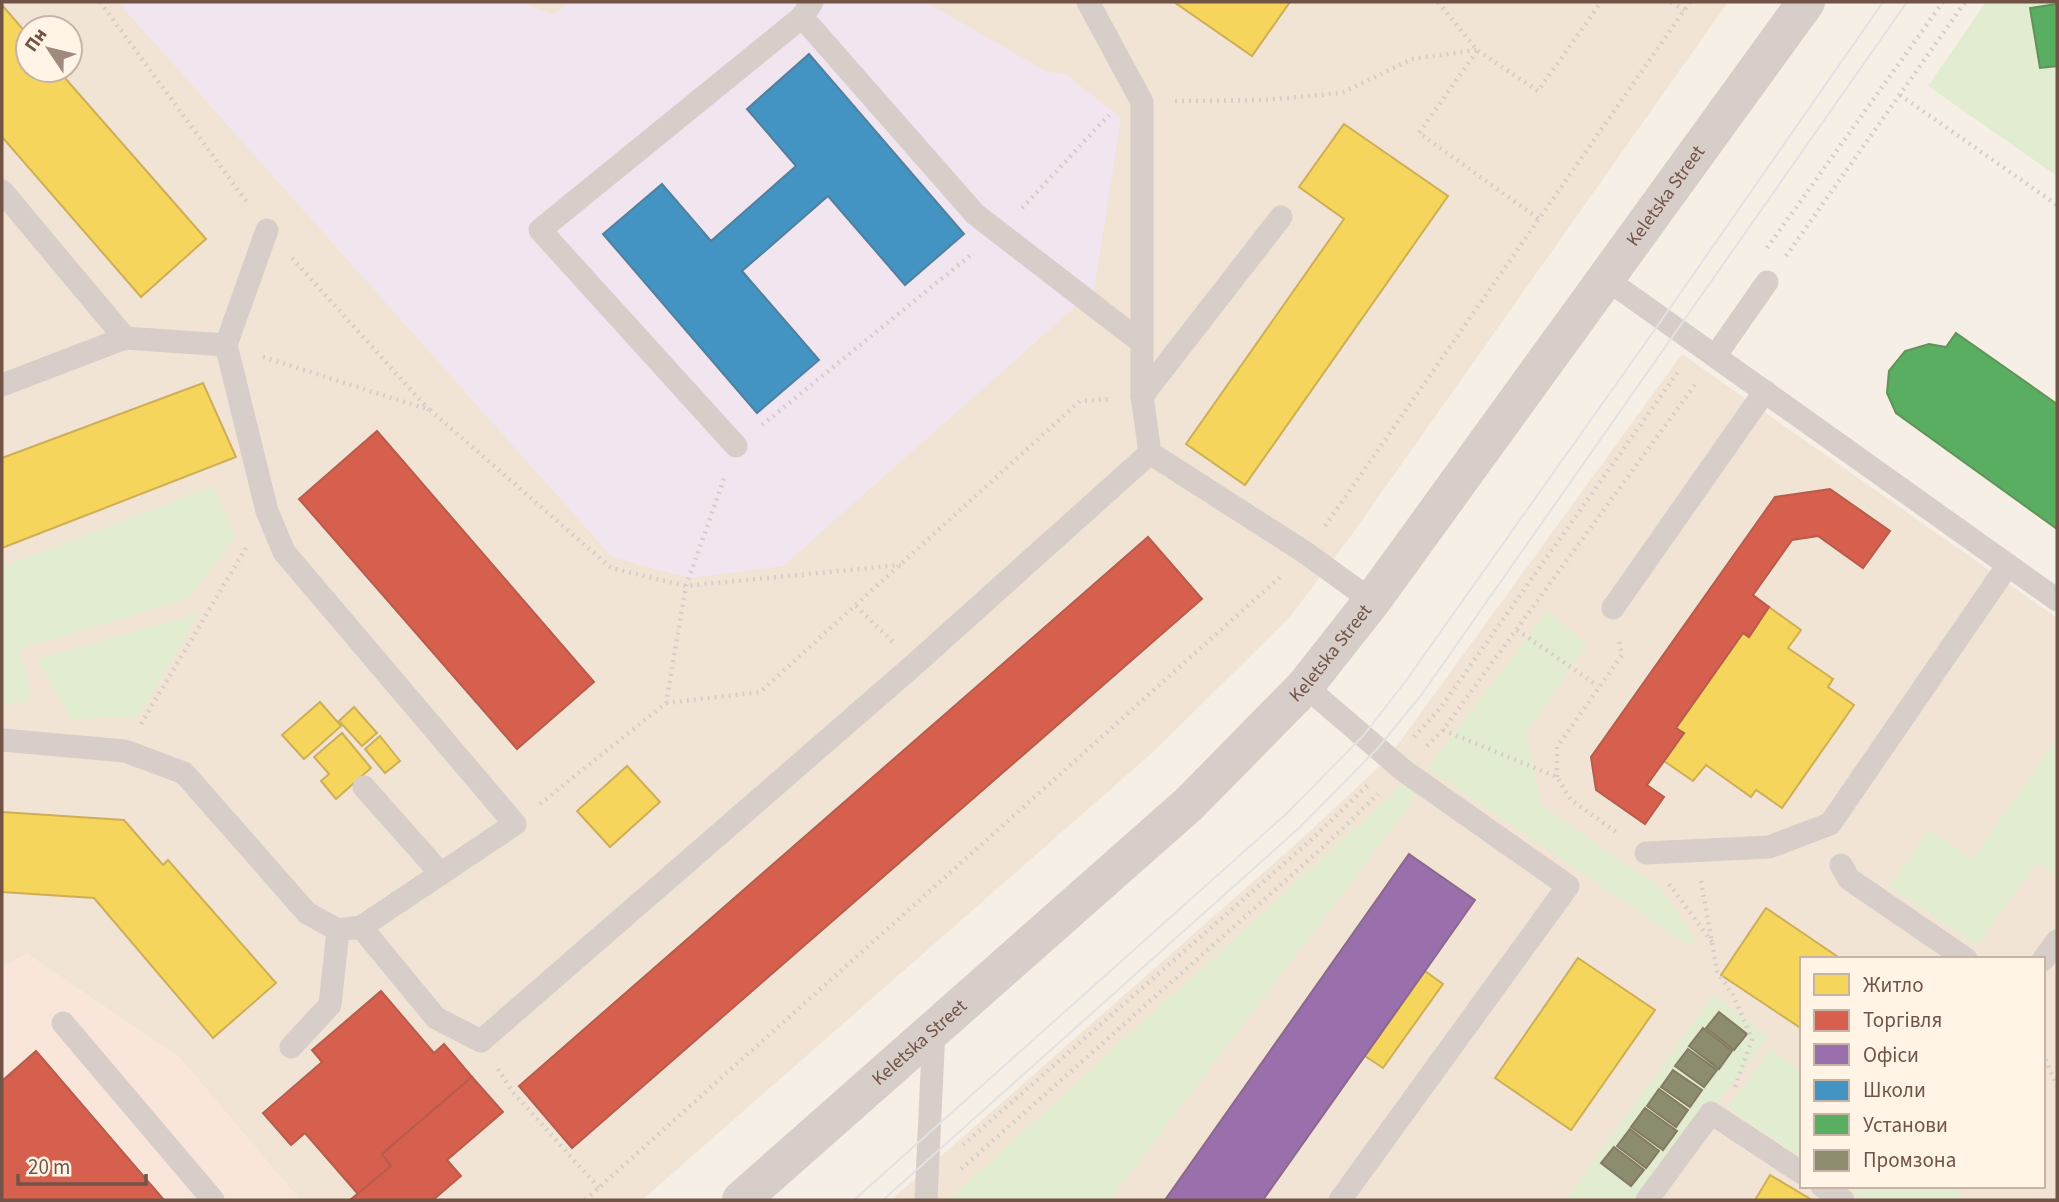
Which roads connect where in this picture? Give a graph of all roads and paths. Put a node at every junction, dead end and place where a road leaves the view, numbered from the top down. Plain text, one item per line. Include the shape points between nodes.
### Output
1 (1088, 2) edge
2 (1438, 2) edge
3 (1601, 2) edge
4 (1671, 2) edge
5 (1690, 2) edge
6 (1806, 2) edge
7 (1943, 2) edge
8 (1965, 2) edge
9 (807, 9) edge
10 (1684, 10) junction
11 (1477, 50) junction
12 (1139, 94) junction
13 (1900, 95) junction
14 (2, 191) edge
15 (2057, 205) edge
16 (1281, 217) dead end
17 (1539, 219) junction
18 (267, 230) dead end
19 (999, 233) junction
20 (1764, 252) dead end
21 (1605, 278) junction
22 (1767, 282) joint
23 (125, 338) junction
24 (1141, 341) junction
25 (226, 345) junction
26 (1707, 349) junction
27 (2, 386) edge
28 (1765, 391) junction
29 (1142, 396) junction
30 (736, 446) junction
31 (1150, 453) junction
32 (267, 511) junction
33 (1306, 553) junction
34 (901, 565) junction
35 (2008, 565) junction
36 (686, 586) junction
37 (2057, 600) edge
38 (1372, 601) junction
39 (856, 606) junction
40 (1613, 608) joint
41 (1517, 630) junction
42 (915, 664) junction
43 (1305, 686) junction
44 (1598, 687) junction
45 (666, 703) junction
46 (1443, 730) junction
47 (2, 740) edge
48 (125, 751) junction
49 (1398, 766) junction
50 (1557, 777) junction
51 (364, 787) dead end
52 (514, 824) junction
53 (1695, 850) junction
54 (1646, 853) junction
55 (1841, 865) dead end
56 (441, 874) junction
57 (361, 927) junction
58 (338, 930) junction
59 (2057, 941) edge
60 (1712, 942) junction
61 (1963, 957) edge
62 (2045, 957) edge
63 (63, 1023) dead end
64 (934, 1029) junction
65 (481, 1041) junction
66 (291, 1046) dead end
67 (2045, 1058) edge
68 (2057, 1087) edge
69 (1723, 1121) junction
70 (1800, 1172) edge
71 (927, 1177) junction
72 (599, 1188) junction
73 (1825, 1188) edge
74 (213, 1200) edge
75 (585, 1200) edge
76 (741, 1200) edge
77 (926, 1200) edge
78 (1340, 1200) edge
79 (1647, 1200) edge
80 (1843, 1200) edge

1 - 12 lane
2 - 11 path
3 - 11 path via 1538,91
4 - 10 path
5 - 10 path
6 - 21 main road, Keletska Street
7 - 20 path
8 - 13 path
9 - 19 lane via 975,214
9 - 30 lane via 540,230
10 - 17 path
11 - 12 path via 1412,59 1342,93 1264,100
11 - 17 path via 1419,133
12 - 19 path
12 - 24 lane
13 - 15 path
13 - 22 path
14 - 23 lane
16 - 29 lane
17 - 33 path
18 - 25 lane
19 - 24 lane
19 - 30 path
21 - 26 lane
21 - 38 main road, Keletska Street
22 - 26 lane
23 - 25 lane
23 - 27 lane
24 - 29 lane
25 - 32 lane
25 - 36 path via 430,410 611,568
26 - 28 lane
26 - 41 path
26 - 49 path
28 - 35 lane
28 - 40 lane
29 - 31 lane
29 - 34 path via 1080,401
30 - 36 path
31 - 33 lane
31 - 42 lane
32 - 48 path
32 - 52 lane via 284,552
33 - 38 lane
33 - 72 path
34 - 36 path
34 - 39 path
35 - 37 lane
35 - 53 lane via 1830,824 1769,846
36 - 45 path
38 - 43 main road, Keletska Street
39 - 42 path
39 - 45 path via 760,692
40 - 44 path via 1622,655
41 - 44 path
41 - 46 path
42 - 65 lane
43 - 49 lane
43 - 64 main road, Keletska Street via 1189,804
44 - 50 path via 1557,747
45 - 52 path
46 - 49 path
46 - 50 path
47 - 48 lane
48 - 58 lane via 184,772 307,913
49 - 71 path
49 - 77 path via 1320,850
49 - 78 lane via 1568,886
50 - 54 path via 1571,800
51 - 56 lane
52 - 56 lane
53 - 54 lane
53 - 60 path
54 - 60 path
55 - 61 lane via 1849,879
56 - 57 lane
57 - 58 lane
57 - 65 lane via 436,1018
58 - 66 lane via 330,1005
59 - 62 lane
60 - 69 path via 1717,971 1752,1039
63 - 74 lane
64 - 71 lane
64 - 76 main road, Keletska Street
65 - 72 path via 512,1091
67 - 68 path
69 - 70 lane
69 - 79 lane via 1711,1113
71 - 77 lane
72 - 75 path
73 - 80 lane

